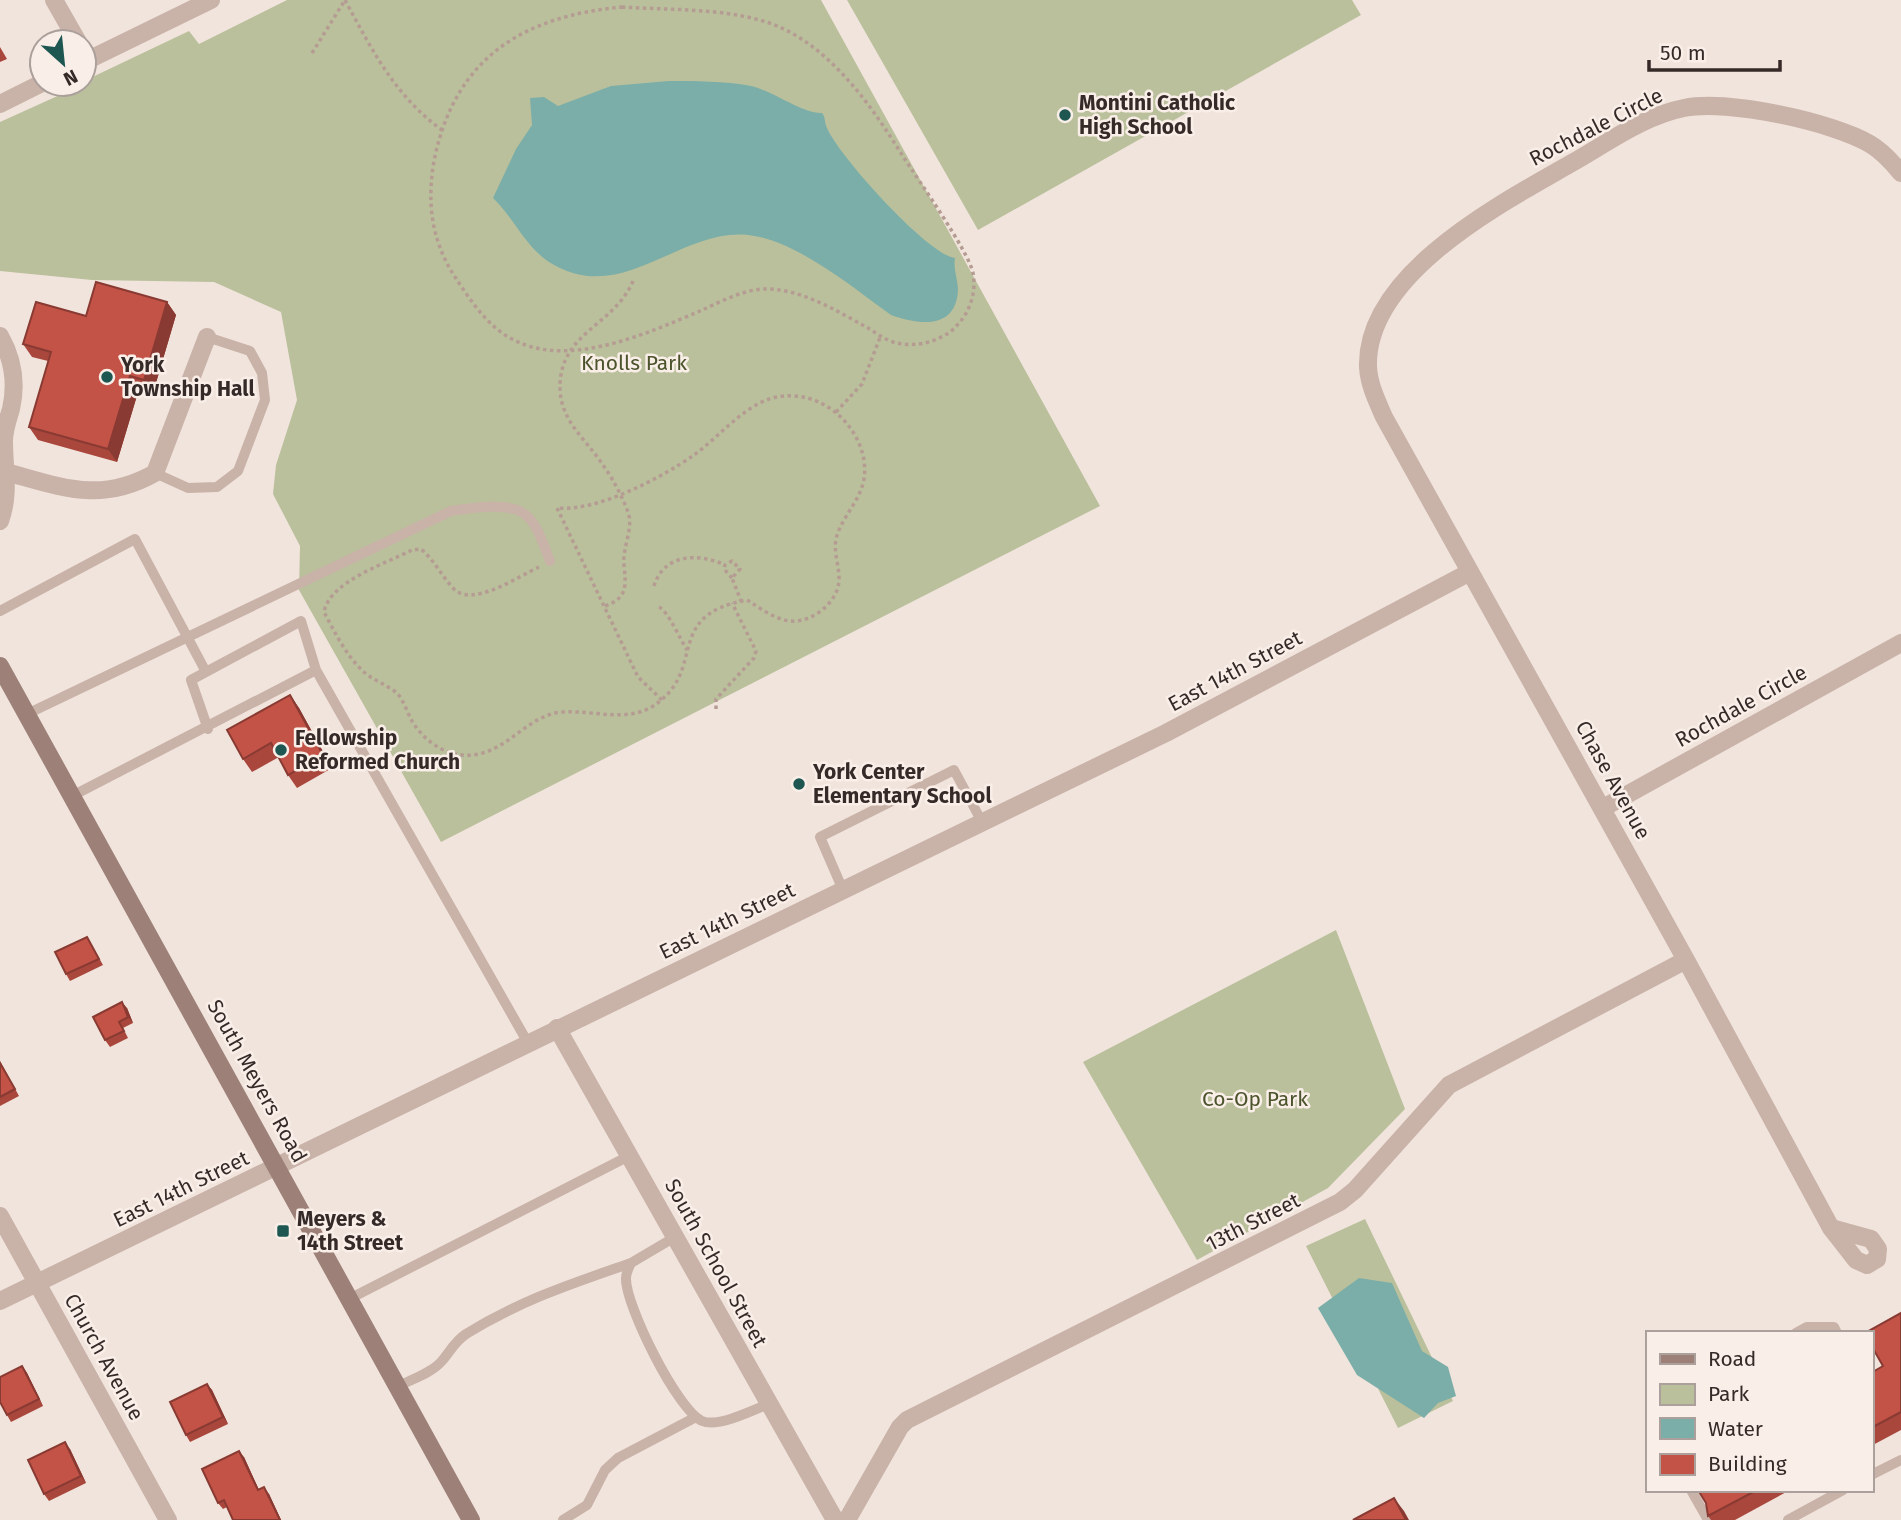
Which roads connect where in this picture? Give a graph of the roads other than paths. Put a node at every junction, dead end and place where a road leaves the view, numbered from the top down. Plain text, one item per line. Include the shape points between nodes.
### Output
1 (54, 0) edge
2 (211, 0) edge
3 (70, 28) edge
4 (98, 52) edge
5 (28, 90) edge
6 (0, 104) edge
7 (1901, 173) edge
8 (207, 337) joint
9 (3, 347) edge
10 (1370, 350) joint
11 (3, 473) edge
12 (155, 473) junction
13 (0, 521) edge
14 (550, 561) road end
15 (1470, 572) junction
16 (0, 611) edge
17 (188, 636) junction
18 (1901, 643) edge
19 (0, 666) edge
20 (316, 670) junction
21 (206, 672) junction
22 (27, 714) junction
23 (208, 729) junction
24 (72, 796) junction
25 (1602, 808) junction
26 (982, 822) junction
27 (843, 890) junction
28 (1686, 960) junction
29 (557, 1028) junction
30 (528, 1043) junction
31 (629, 1156) junction
32 (279, 1168) junction
33 (0, 1216) edge
34 (1830, 1228) dead end
35 (675, 1237) junction
36 (631, 1263) junction
37 (38, 1283) junction
38 (351, 1298) junction
39 (0, 1301) edge
40 (1799, 1331) edge
41 (1836, 1331) edge
42 (399, 1386) junction
43 (769, 1404) junction
44 (696, 1417) junction
45 (1901, 1460) edge
46 (1873, 1474) edge
47 (1692, 1492) edge
48 (1839, 1492) edge
49 (168, 1520) edge
50 (471, 1520) edge
51 (563, 1520) edge
52 (835, 1520) edge
53 (847, 1520) edge
54 (1708, 1520) edge
55 (1788, 1520) edge

1 - 3 street
2 - 4 street
5 - 6 street
7 - 10 street, Rochdale Circle via 1871,144 1765,112 1708,105 1664,114 1506,201 1455,236 1410,276 1395,296
8 - 12 street
8 - 12 lane via 250,351 262,373 265,400 261,412 238,471 217,487 188,488
9 - 11 street via 15,377
10 - 15 street, Chase Avenue via 1370,381 1384,417
11 - 12 street via 86,493 111,491
11 - 13 street via 8,489
14 - 17 lane via 533,523 523,513 509,509 451,511
15 - 25 street, Chase Avenue
15 - 26 street, East 14th Street via 1166,733
16 - 17 lane via 135,539
17 - 21 lane
17 - 22 lane
18 - 25 street, Rochdale Circle
19 - 22 street, South Meyers Road
20 - 21 lane via 301,621
20 - 23 lane
20 - 30 lane
21 - 23 lane via 191,680
22 - 24 street, South Meyers Road
23 - 24 lane via 186,735
24 - 32 street, South Meyers Road
25 - 28 street, Chase Avenue
26 - 27 street, East 14th Street
26 - 27 lane via 954,769 820,836
27 - 29 street, East 14th Street
28 - 34 street, Chase Avenue
28 - 53 street, 13th Street via 1449,1086 1340,1202 907,1420
29 - 30 street, East 14th Street
29 - 31 street, South School Street
30 - 32 street, East 14th Street
31 - 35 street, South School Street
31 - 38 lane
32 - 37 street, East 14th Street
32 - 38 street, South Meyers Road
33 - 37 street, Church Avenue
35 - 36 lane
35 - 43 street, South School Street
36 - 42 lane via 537,1295 508,1310 458,1339 441,1362
36 - 44 lane via 626,1278 635,1315 654,1355
37 - 39 street, East 14th Street
37 - 49 street, Church Avenue
38 - 42 street, South Meyers Road
40 - 41 lane via 1807,1326 1834,1327
42 - 50 street, South Meyers Road
43 - 44 lane via 719,1422
43 - 52 street, South School Street
44 - 51 lane via 618,1458 605,1470 587,1505
45 - 46 lane
47 - 54 lane
48 - 55 lane

